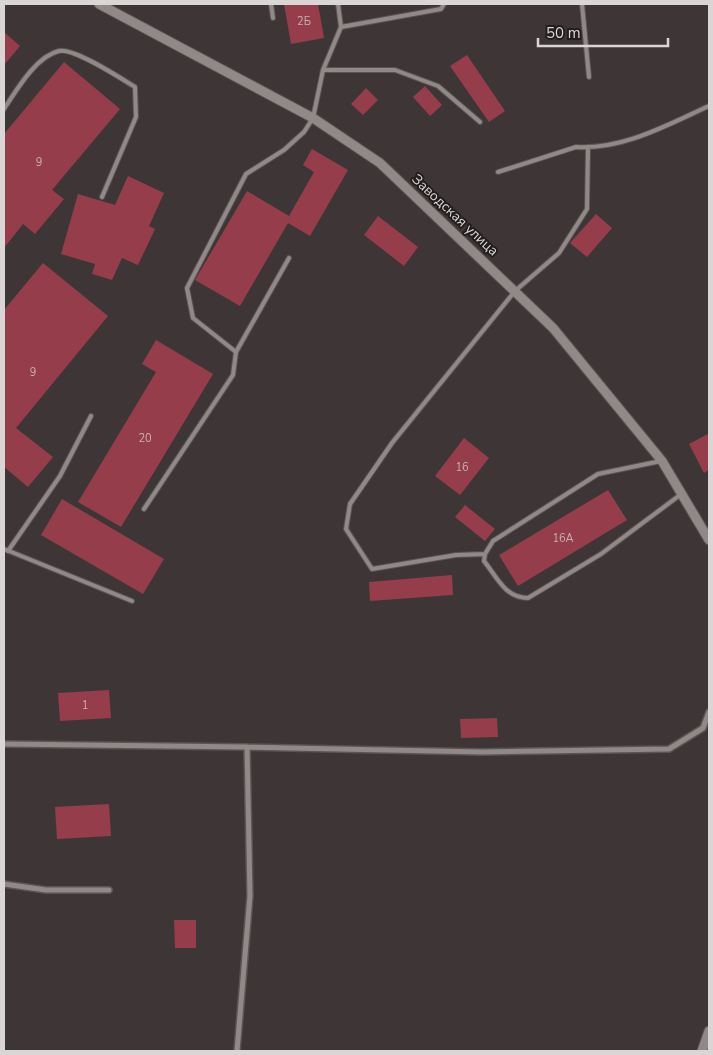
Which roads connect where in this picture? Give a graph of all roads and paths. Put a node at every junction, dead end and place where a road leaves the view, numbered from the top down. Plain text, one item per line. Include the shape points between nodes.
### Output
1 (99, 4) edge
2 (270, 4) edge
3 (338, 4) edge
4 (444, 4) edge
5 (582, 4) edge
6 (273, 18) dead end
7 (341, 27) junction
8 (323, 70) junction
9 (589, 77) dead end
10 (709, 106) edge
11 (4, 109) edge
12 (313, 118) junction
13 (480, 122) dead end
14 (588, 148) junction
15 (498, 172) dead end
16 (102, 197) dead end
17 (289, 258) dead end
18 (515, 291) junction
19 (236, 352) junction
20 (91, 416) dead end
21 (662, 461) junction
22 (682, 494) junction
23 (144, 509) dead end
24 (709, 540) edge
25 (6, 550) edge
26 (485, 554) junction
27 (132, 601) dead end
28 (709, 712) edge
29 (4, 744) edge
30 (247, 747) junction
31 (4, 884) edge
32 (109, 890) dead end
33 (709, 1031) edge
34 (237, 1051) edge
35 (702, 1051) edge

1 - 12 street, Заводская улица
2 - 6 lane
3 - 7 lane
4 - 7 lane via 441,9
5 - 9 lane
7 - 8 lane
8 - 12 lane
8 - 13 lane via 395,70 438,86
10 - 14 lane via 638,138
11 - 16 lane via 24,79 46,57 60,50 75,54 136,87 136,117
12 - 18 street, Заводская улица via 380,163
12 - 19 lane via 304,132 284,150 246,174 187,288 193,318
14 - 15 lane via 576,147
14 - 18 lane via 587,209 559,253
17 - 19 lane
18 - 21 street, Заводская улица via 553,328
18 - 26 lane via 392,443 350,504 346,529 372,569 456,555
19 - 23 lane via 233,375
20 - 25 lane via 60,476
21 - 22 street, Заводская улица
21 - 26 lane via 598,474 493,541
22 - 24 street, Заводская улица
22 - 26 lane via 601,554 528,598 518,598 509,593 484,561
25 - 27 lane
28 - 30 street via 703,728 669,749 482,752
29 - 30 street
30 - 34 street via 250,896
31 - 32 street via 46,890
33 - 35 street

